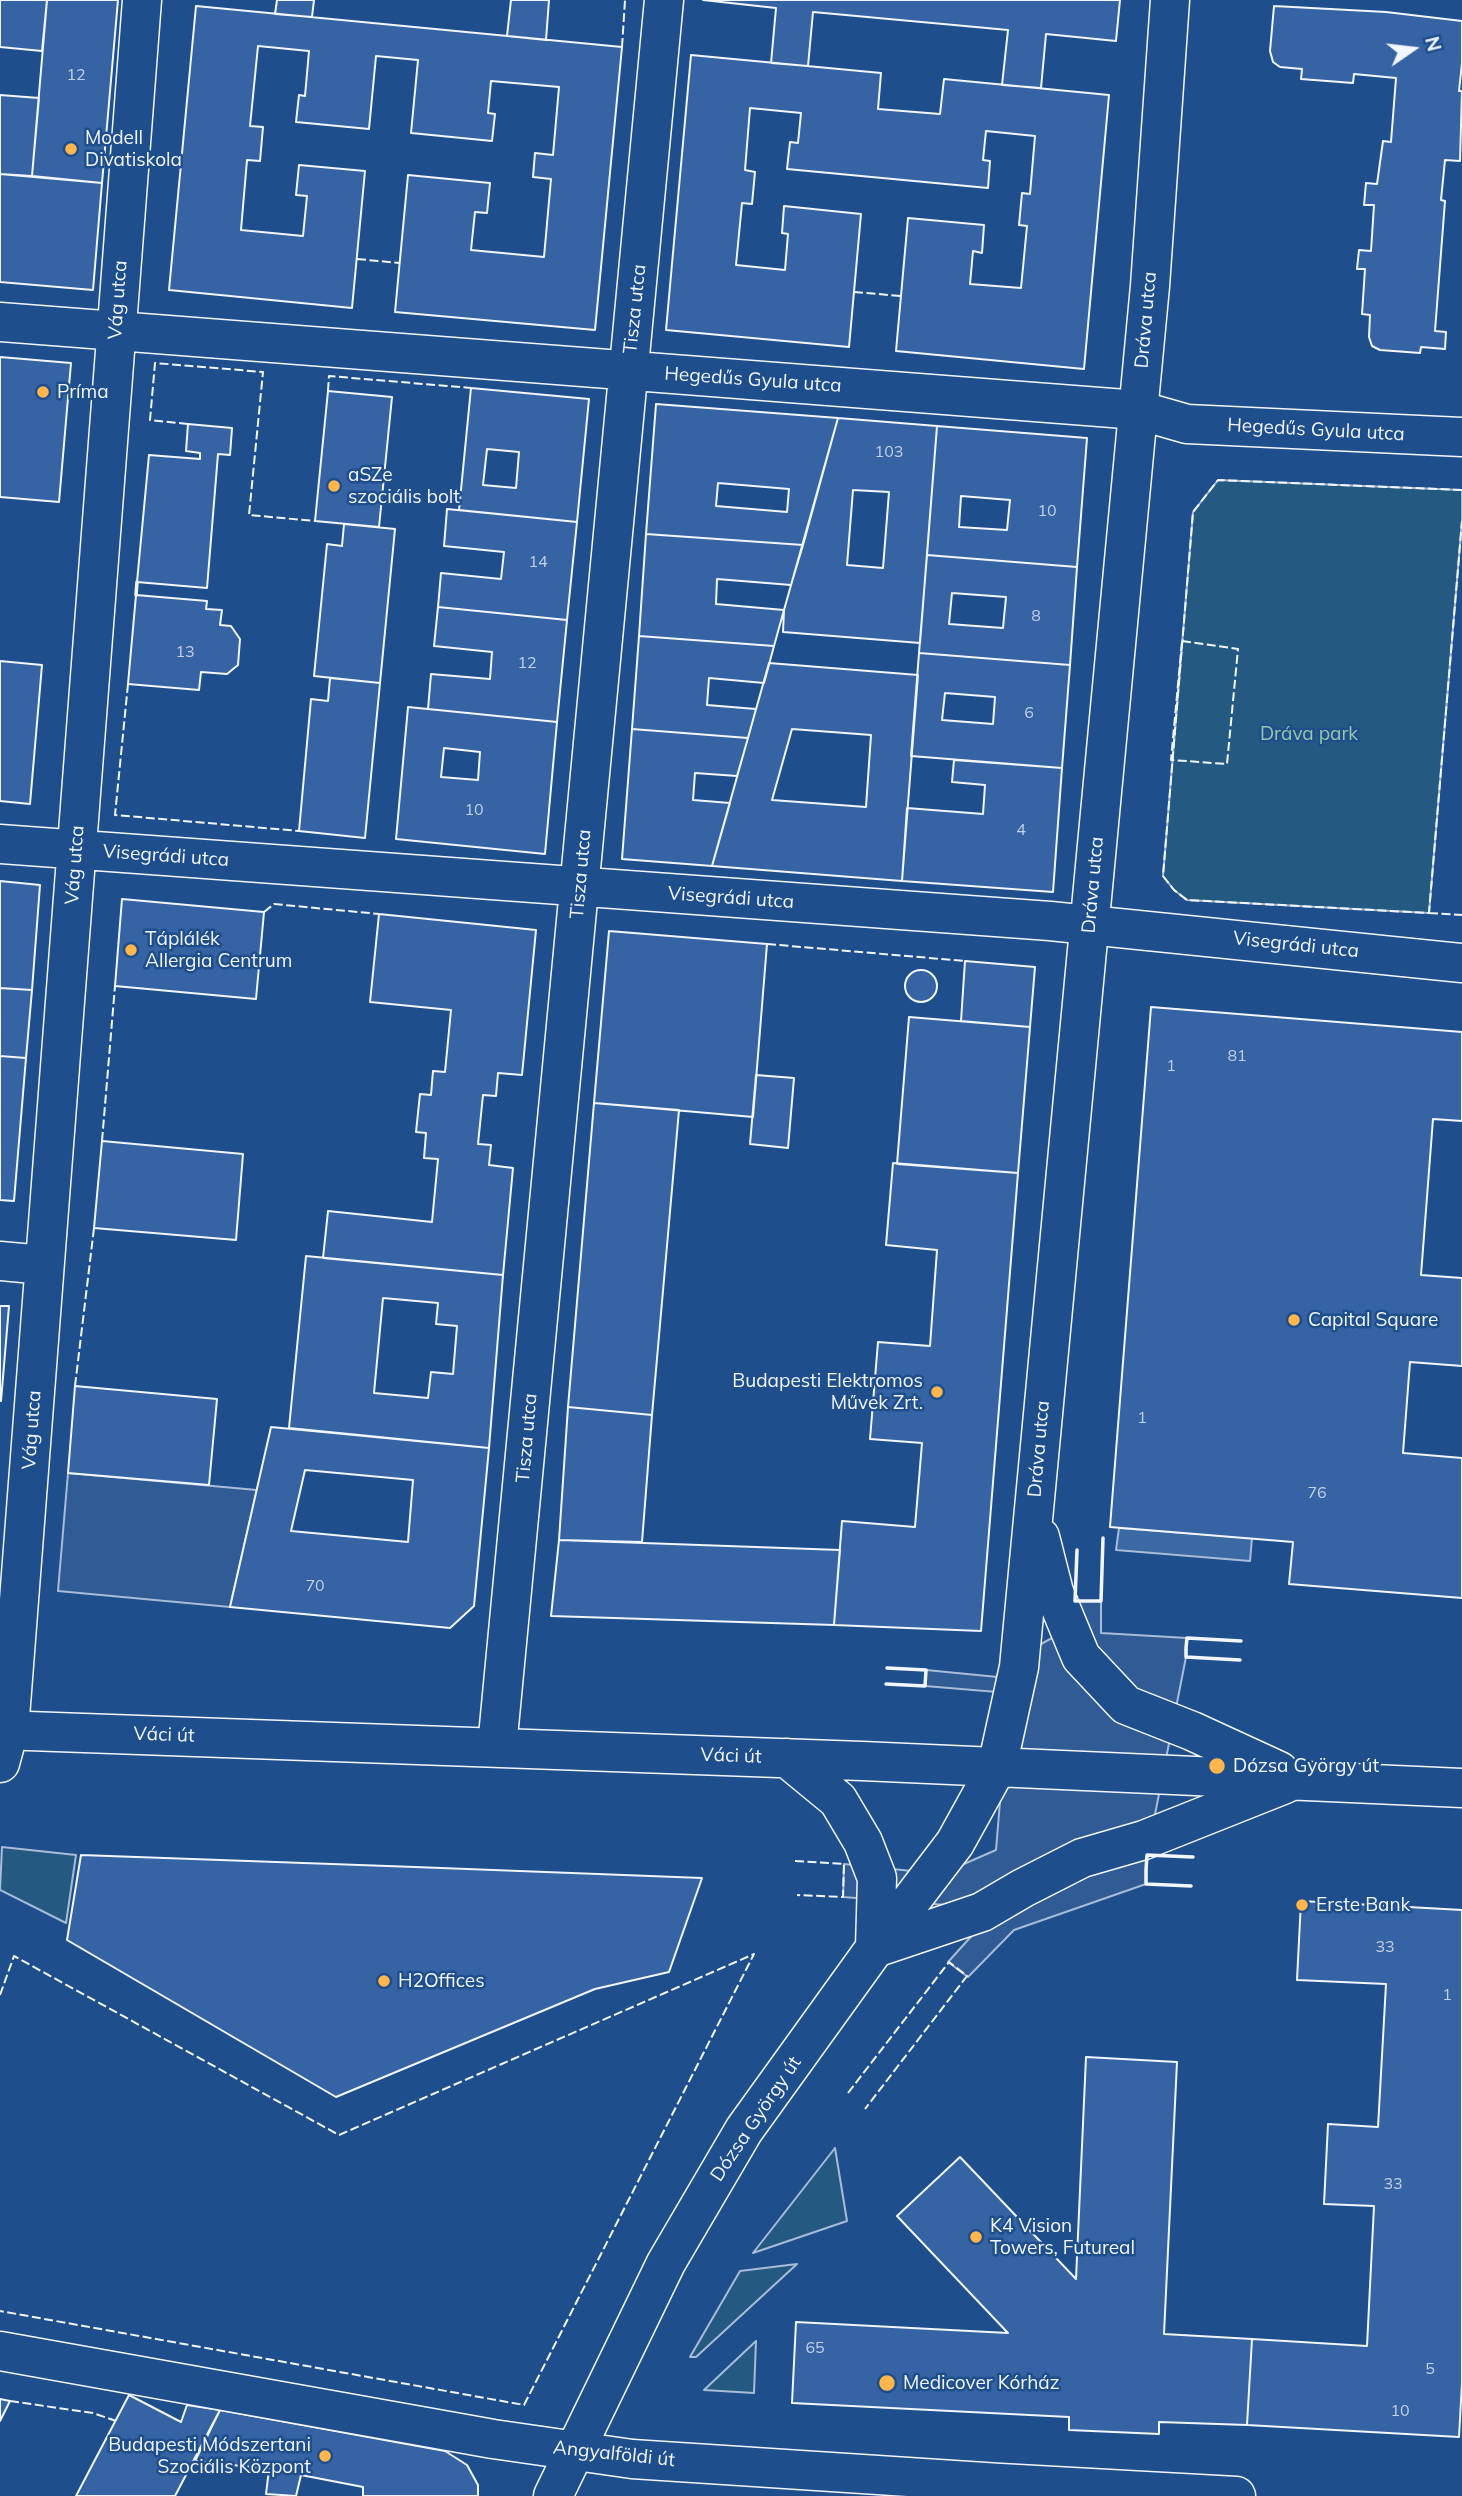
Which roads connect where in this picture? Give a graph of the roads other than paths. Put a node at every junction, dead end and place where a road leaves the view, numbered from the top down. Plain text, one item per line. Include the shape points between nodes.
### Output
1 (142, 0) edge
2 (664, 0) edge
3 (1170, 0) edge
4 (0, 322) edge
5 (116, 331) junction
6 (629, 370) junction
7 (1138, 410) junction
8 (1462, 437) edge
9 (0, 844) edge
10 (76, 849) junction
11 (579, 887) junction
12 (1089, 924) junction
13 (1462, 963) edge
14 (0, 1261) edge
15 (44, 1265) junction
16 (1033, 1513) junction
17 (3, 1741) edge
18 (497, 1747) junction
19 (787, 1758) junction
20 (997, 1767) junction
21 (1297, 1780) junction
22 (1462, 1788) edge
23 (875, 1948) junction
24 (0, 2351) edge
25 (577, 2451) junction
26 (999, 2490) edge
27 (554, 2496) edge
28 (1236, 2496) edge

1 - 5 street, Vág utca
2 - 6 street, Tisza utca
3 - 7 street, Dráva utca
4 - 5 street, Hegedűs Gyula utca
5 - 6 street, Hegedűs Gyula utca
5 - 10 street, Vág utca
6 - 7 street, Hegedűs Gyula utca
6 - 11 street, Tisza utca
7 - 8 street, Hegedűs Gyula utca via 1187,425
7 - 12 street, Dráva utca
9 - 10 street, Visegrádi utca
10 - 11 street, Visegrádi utca
10 - 15 street, Vág utca
11 - 12 street, Visegrádi utca
11 - 18 street, Tisza utca
12 - 13 street, Visegrádi utca
12 - 16 street, Dráva utca
14 - 15 street
15 - 17 street, Vág utca
16 - 20 street, Dráva utca via 1019,1667
16 - 21 street via 1054,1591 1081,1657 1126,1705
17 - 18 street, Váci út
18 - 19 street, Váci út
19 - 20 street, Váci út
19 - 23 street via 838,1800 863,1842 877,1878
20 - 21 street, Váci út
20 - 23 street, Dózsa György út via 955,1843
21 - 22 street, Váci út
21 - 23 street via 1143,1840 1082,1858 982,1912
23 - 25 street, Dózsa György út via 744,2130 666,2263
24 - 25 street, Angyalföldi út
25 - 26 street, Angyalföldi út
25 - 27 street, Dózsa György út
26 - 28 street, Angyalföldi út

